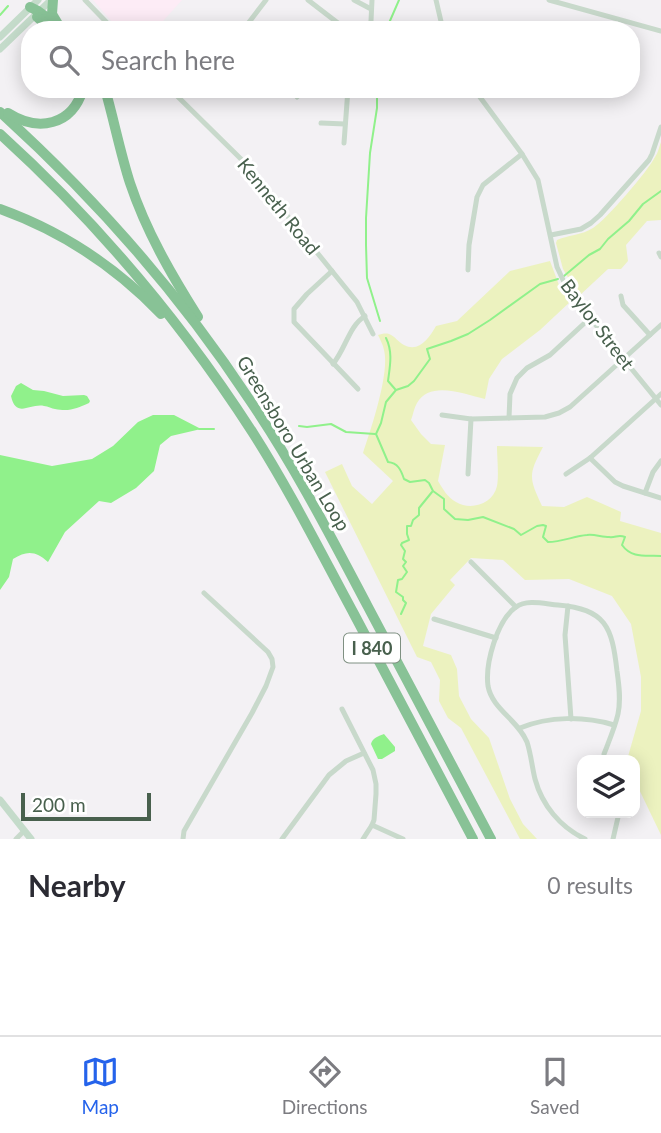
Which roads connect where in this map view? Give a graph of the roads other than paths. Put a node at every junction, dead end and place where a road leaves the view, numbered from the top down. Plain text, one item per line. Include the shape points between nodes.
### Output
1 (52, 0) edge
2 (85, 0) edge
3 (266, 0) edge
4 (308, 0) edge
5 (354, 0) edge
6 (372, 0) edge
7 (436, 0) edge
8 (550, 0) edge
9 (35, 8) edge
10 (371, 9) junction
11 (50, 21) edge
12 (55, 21) edge
13 (105, 21) edge
14 (250, 21) edge
15 (335, 21) edge
16 (371, 21) edge
17 (441, 21) edge
18 (625, 21) edge
19 (21, 24) edge
20 (640, 25) edge
21 (661, 31) edge
22 (0, 37) edge
23 (0, 49) edge
24 (79, 98) edge
25 (106, 98) edge
26 (179, 98) edge
27 (347, 98) edge
28 (481, 98) edge
29 (0, 110) edge
30 (321, 123) dead end
31 (345, 124) junction
32 (661, 127) edge
33 (0, 134) edge
34 (344, 143) dead end
35 (522, 154) junction
36 (0, 209) edge
37 (551, 236) junction
38 (332, 271) junction
39 (468, 271) dead end
40 (621, 296) dead end
41 (365, 316) junction
42 (590, 318) junction
43 (661, 325) edge
44 (373, 334) dead end
45 (650, 335) junction
46 (623, 359) junction
47 (204, 361) junction
48 (333, 364) junction
49 (234, 375) junction
50 (358, 389) dead end
51 (659, 397) edge
52 (661, 405) edge
53 (442, 415) dead end
54 (509, 418) junction
55 (471, 419) junction
56 (590, 458) junction
57 (661, 461) edge
58 (468, 474) dead end
59 (566, 474) dead end
60 (645, 493) junction
61 (661, 498) edge
62 (471, 562) dead end
63 (204, 593) dead end
64 (568, 606) junction
65 (516, 607) junction
66 (434, 619) dead end
67 (496, 638) junction
68 (341, 709) dead end
69 (570, 719) junction
70 (614, 725) junction
71 (520, 728) junction
72 (364, 753) junction
73 (605, 755) edge
74 (0, 800) edge
75 (618, 818) edge
76 (372, 825) junction
77 (24, 831) junction
78 (16, 839) edge
79 (31, 839) edge
80 (183, 839) edge
81 (282, 839) edge
82 (363, 839) edge
83 (404, 839) edge
84 (473, 839) edge
85 (491, 839) edge
86 (584, 839) edge
87 (614, 839) edge

1 - 9 main road
1 - 12 highway
2 - 13 street
3 - 14 street
4 - 15 street
5 - 10 street
6 - 10 street
7 - 17 street
8 - 18 street
9 - 11 highway
9 - 22 main road
10 - 16 street
19 - 23 main road
20 - 21 street
24 - 29 highway via 70,112 48,123 25,122
25 - 49 highway via 147,226
26 - 38 street, Kenneth Road via 243,161
27 - 31 street
28 - 35 street, Baylor Street
29 - 49 highway, Greensboro Urban Loop / I 840 via 124,236
30 - 31 street
31 - 34 street
32 - 37 street via 649,160 600,215 580,229
33 - 47 highway, Greensboro Urban Loop / I 840 via 112,247
35 - 37 street, Baylor Street via 538,180
35 - 39 street via 480,190 468,245
36 - 47 highway via 59,235 112,270
37 - 42 street, Baylor Street via 564,282
38 - 41 street, Kenneth Road
38 - 48 street via 294,309 294,322
40 - 45 street via 623,305
41 - 44 street, Kenneth Road
41 - 48 street via 355,323
42 - 46 street, Baylor Street
42 - 54 street via 517,378 510,394
43 - 45 street
45 - 46 street
46 - 51 street, Baylor Street
46 - 54 street via 559,413
47 - 84 highway, Greensboro Urban Loop / I 840 via 288,491
48 - 50 street
49 - 85 highway, Greensboro Urban Loop / I 840 via 312,500
51 - 52 street, Baylor Street
51 - 56 street
53 - 55 street
54 - 55 street
55 - 58 street
56 - 59 street
56 - 60 street via 615,482
57 - 60 street
60 - 61 street
62 - 65 street
63 - 80 street via 268,652 273,667 260,700
64 - 65 street via 531,603
64 - 69 street via 565,635
64 - 70 street via 598,617 613,641 619,698
65 - 67 street
66 - 67 street
67 - 71 street via 488,685 496,704
68 - 72 street
69 - 70 street
69 - 71 street
70 - 73 street
71 - 86 street via 545,803 562,824
72 - 76 street via 376,783
72 - 81 street via 329,775
74 - 77 main road
75 - 87 street
76 - 82 street
76 - 83 street
77 - 78 street
77 - 79 main road

